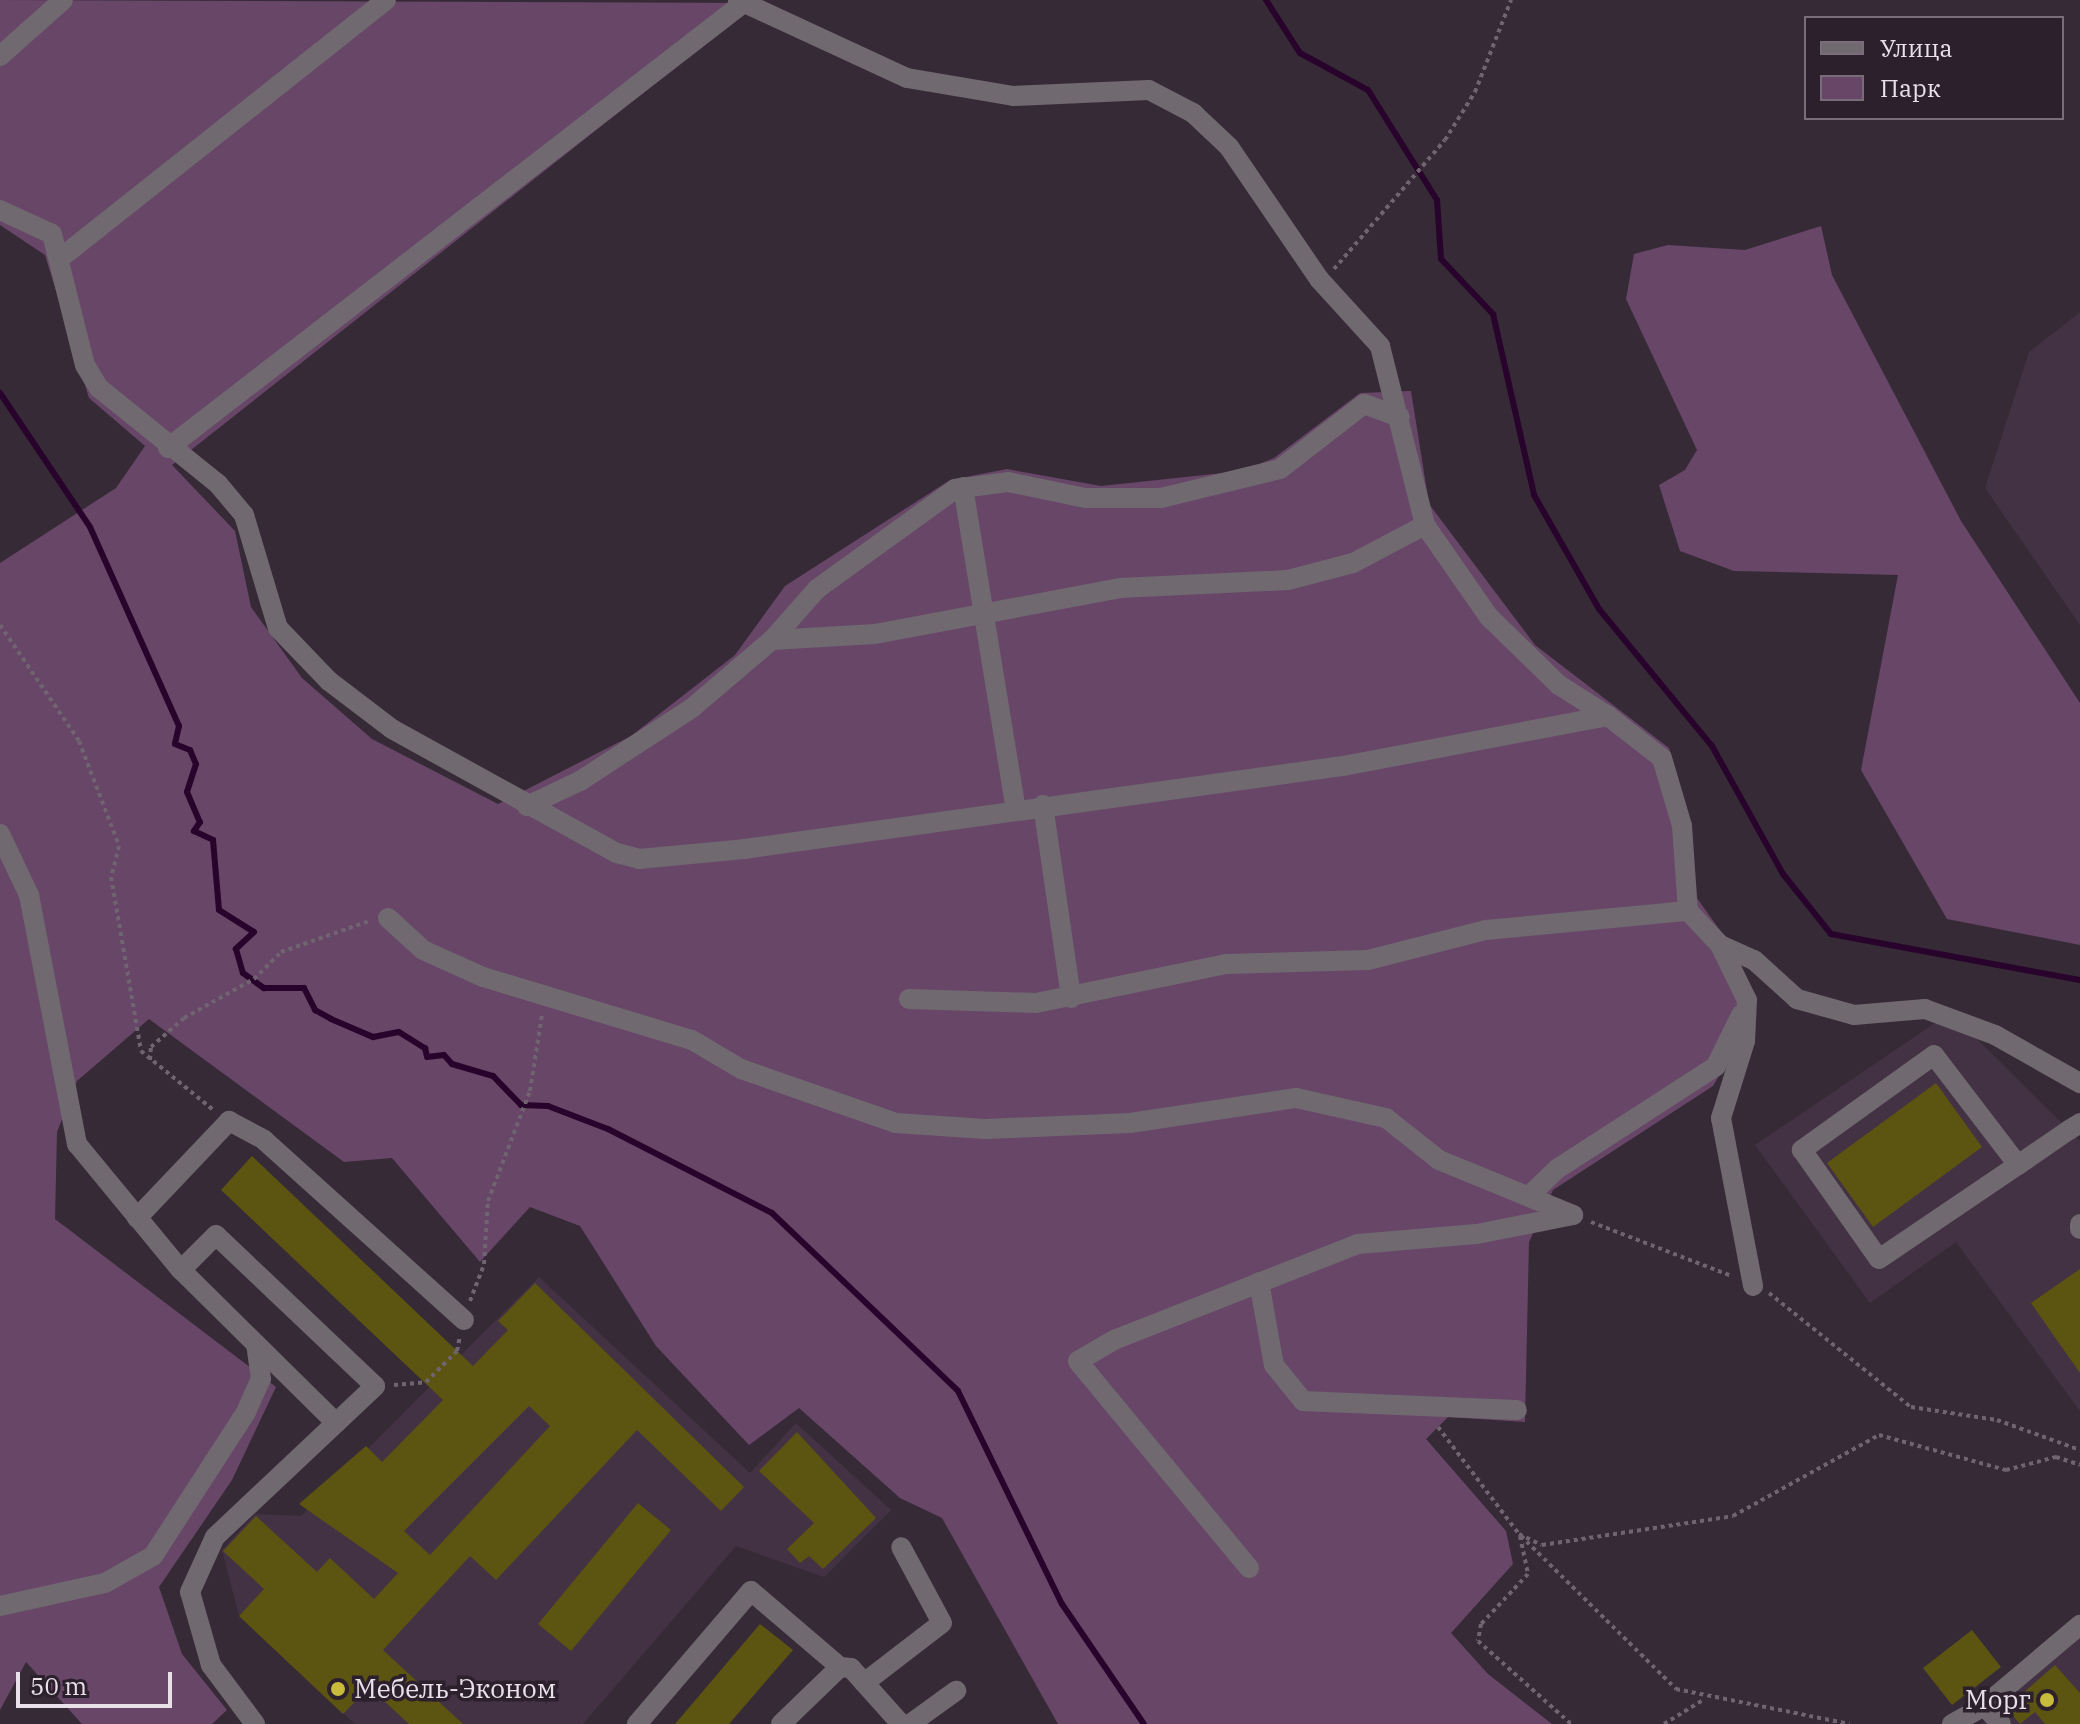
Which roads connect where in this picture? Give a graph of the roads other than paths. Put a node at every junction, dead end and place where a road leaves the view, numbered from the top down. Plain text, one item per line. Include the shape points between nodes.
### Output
1 (63, 0) edge
2 (386, 0) edge
3 (740, 2) edge
4 (0, 56) edge
5 (0, 210) edge
6 (63, 256) junction
7 (1400, 417) junction
8 (168, 448) junction
9 (963, 487) junction
10 (1425, 525) junction
11 (985, 615) junction
12 (772, 640) junction
13 (1608, 716) junction
14 (1043, 805) junction
15 (527, 806) junction
16 (1016, 809) junction
17 (0, 834) edge
18 (1688, 911) junction
19 (388, 918) road end
20 (1720, 945) junction
21 (1071, 998) junction
22 (909, 999) dead end
23 (1747, 1000) junction
24 (2080, 1083) edge
25 (2080, 1123) edge
26 (2018, 1165) junction
27 (1529, 1196) junction
28 (137, 1218) junction
29 (181, 1270) junction
30 (1259, 1282) junction
31 (1753, 1286) road end
32 (464, 1320) road end
33 (256, 1344) junction
34 (1517, 1410) dead end
35 (336, 1423) junction
36 (901, 1547) dead end
37 (1249, 1568) dead end
38 (0, 1606) edge
39 (2080, 1625) edge
40 (840, 1667) junction
41 (864, 1683) junction
42 (956, 1691) dead end
43 (1984, 1706) junction
44 (255, 1724) edge
45 (637, 1724) edge
46 (781, 1724) edge
47 (901, 1724) edge
48 (910, 1724) edge
49 (1952, 1724) edge
50 (2001, 1724) edge

1 - 4 lane
2 - 6 lane
3 - 7 lane via 907,78 1013,96 1149,90 1193,113 1229,147 1319,279 1380,346
3 - 8 lane
5 - 6 lane via 52,234
6 - 8 lane via 85,365 130,420
7 - 9 lane via 1364,404 1280,469 1176,496 1119,502 1008,482
7 - 10 lane
8 - 15 lane via 218,484 244,515 278,628 329,681 392,729
9 - 11 lane
9 - 12 lane via 817,589
10 - 11 lane via 1353,563 1288,580 1120,588
10 - 13 lane via 1489,617 1559,685
11 - 12 lane via 821,641
11 - 16 lane
12 - 15 lane via 638,746
13 - 14 lane via 1343,766
13 - 18 lane via 1662,758 1682,826
14 - 16 lane
14 - 21 lane
15 - 16 lane via 575,835 639,859
17 - 28 lane via 29,895 77,1144
18 - 20 lane
18 - 21 lane via 1486,930 1368,960 1226,964
19 - 27 lane via 423,950 548,997 692,1040 741,1069 896,1123 985,1129 1130,1123 1296,1098 1386,1118 1439,1160
20 - 23 lane
20 - 24 lane via 1754,960 1797,999 1854,1015 1925,1009 1995,1035
21 - 22 lane via 968,1005
23 - 27 lane via 1716,1066 1557,1169
23 - 31 lane via 1745,1041 1721,1118
25 - 26 lane
26 - 26 lane via 1879,1259 1802,1150 1934,1055
27 - 30 lane via 1573,1215 1477,1234 1358,1244
28 - 29 lane
28 - 32 lane via 229,1121 264,1140
29 - 33 lane
29 - 35 lane via 216,1235 375,1386
30 - 34 lane via 1274,1365 1292,1395 1303,1401 1428,1401
30 - 37 lane via 1078,1361
33 - 35 lane
33 - 38 lane via 261,1379 246,1412 153,1556 105,1583
35 - 44 lane via 215,1537 190,1592 211,1665
36 - 41 lane via 942,1623
39 - 43 lane
40 - 41 lane
40 - 45 lane via 751,1591
40 - 46 lane
41 - 47 lane
42 - 48 lane
43 - 49 lane
43 - 50 lane

